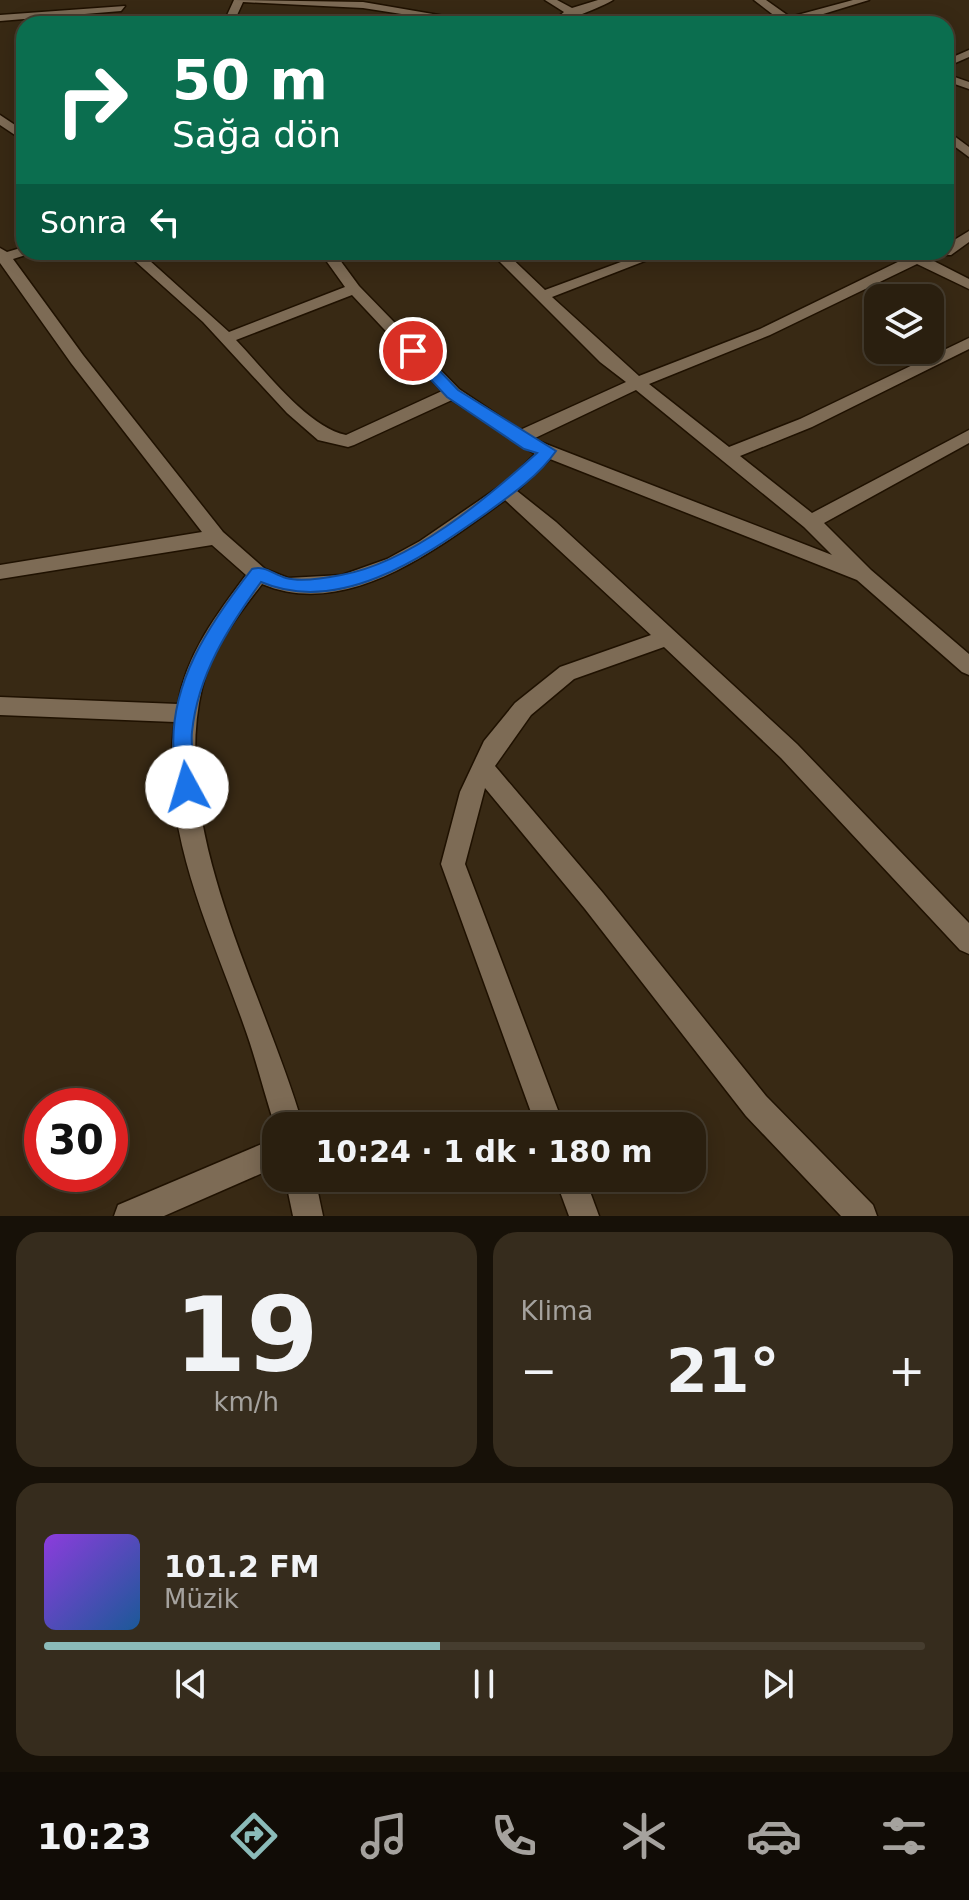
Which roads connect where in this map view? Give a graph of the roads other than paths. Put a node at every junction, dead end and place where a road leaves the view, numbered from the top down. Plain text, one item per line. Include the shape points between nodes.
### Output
1 (6, 0) edge
2 (246, 0) edge
3 (550, 0) edge
4 (608, 0) edge
5 (759, 0) edge
6 (864, 0) edge
7 (358, 2) edge
8 (126, 4) edge
9 (0, 10) edge
10 (420, 12) junction
11 (571, 12) junction
12 (18, 16) edge
13 (419, 16) edge
14 (442, 16) edge
15 (566, 16) edge
16 (782, 16) edge
17 (810, 16) edge
18 (1, 256) edge
19 (141, 260) edge
20 (333, 260) edge
21 (506, 260) edge
22 (623, 260) edge
23 (912, 260) edge
24 (920, 260) edge
25 (969, 285) edge
26 (354, 289) junction
27 (545, 295) junction
28 (226, 338) junction
29 (969, 343) edge
30 (637, 383) junction
31 (453, 393) junction
32 (519, 438) junction
33 (964, 444) edge
34 (548, 451) junction
35 (725, 455) junction
36 (505, 491) junction
37 (811, 522) junction
38 (216, 537) junction
39 (0, 572) edge
40 (258, 574) junction
41 (864, 575) junction
42 (667, 638) junction
43 (969, 666) edge
44 (0, 706) edge
45 (186, 713) junction
46 (482, 768) junction
47 (969, 941) edge
48 (284, 1112) edge
49 (545, 1112) edge
50 (262, 1158) edge
51 (303, 1192) edge
52 (575, 1192) edge
53 (129, 1216) edge
54 (308, 1216) edge
55 (584, 1216) edge
56 (862, 1216) edge

1 - 9 street
2 - 7 street
3 - 11 street
4 - 11 street
5 - 16 street
6 - 17 street
7 - 10 street
8 - 12 street
10 - 13 street
10 - 14 street
11 - 15 street
18 - 38 street
19 - 28 street
20 - 26 street
21 - 27 street
22 - 27 street
23 - 30 street via 765,332
24 - 25 street
26 - 28 street
26 - 31 street
27 - 30 street
28 - 31 street via 324,436 348,441
29 - 35 street via 806,423
30 - 32 street
30 - 35 street
31 - 32 street
32 - 34 street
33 - 37 street
34 - 36 street
34 - 41 street
35 - 37 street
36 - 40 street via 427,546 343,582 287,586
36 - 42 street
37 - 41 street
38 - 39 street
38 - 40 street
40 - 45 street via 219,626 192,685
41 - 43 street
42 - 46 street via 567,673 523,709
42 - 47 street via 789,751
44 - 45 street
45 - 48 street via 182,734 193,840
46 - 49 street via 453,864
46 - 56 street via 756,1106
50 - 53 street
51 - 54 street
52 - 55 street

